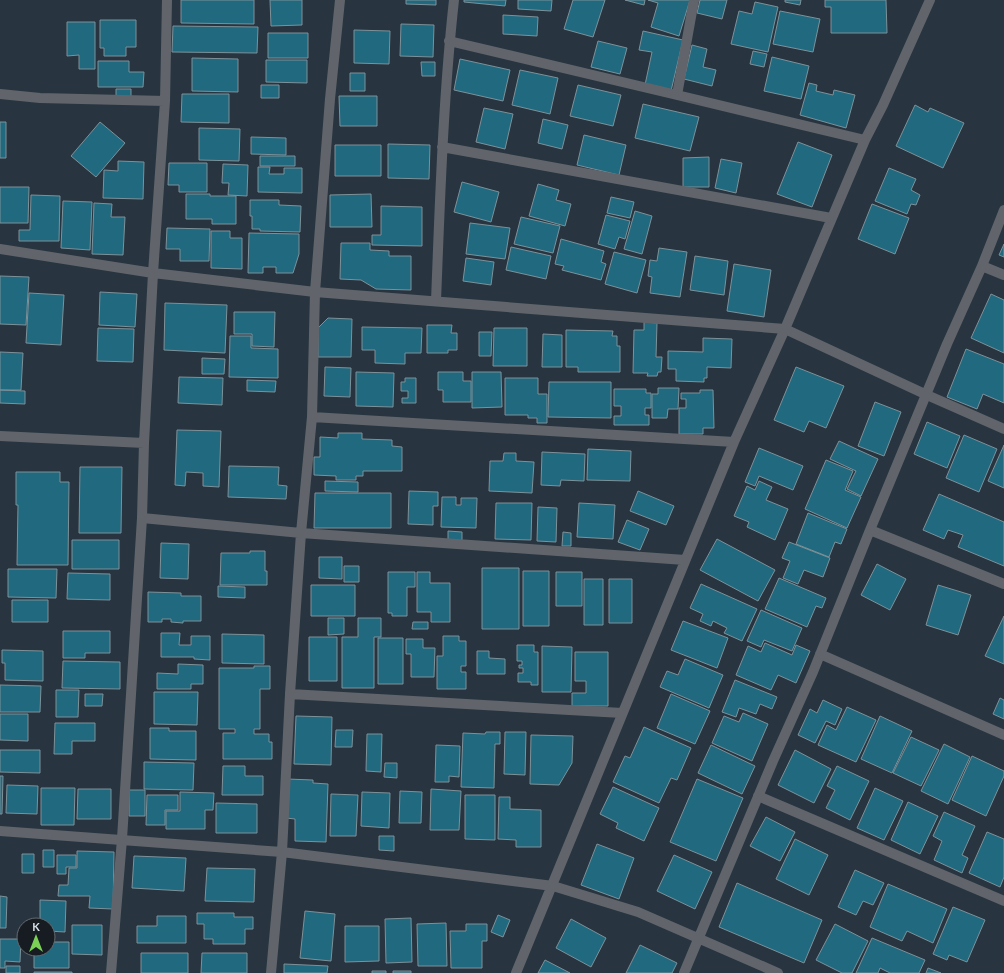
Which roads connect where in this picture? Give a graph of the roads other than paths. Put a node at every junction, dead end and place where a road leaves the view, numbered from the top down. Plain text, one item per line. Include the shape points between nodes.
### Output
1 (167, 0) edge
2 (340, 0) edge
3 (454, 0) edge
4 (694, 0) edge
5 (930, 0) edge
6 (449, 41) junction
7 (0, 94) edge
8 (677, 95) junction
9 (165, 101) junction
10 (865, 140) junction
11 (442, 147) junction
12 (1004, 210) edge
13 (831, 218) junction
14 (0, 249) edge
15 (982, 266) junction
16 (153, 273) junction
17 (1004, 275) edge
18 (315, 292) junction
19 (436, 300) junction
20 (785, 329) junction
21 (927, 395) junction
22 (312, 416) junction
23 (1004, 429) edge
24 (0, 436) edge
25 (734, 442) junction
26 (144, 443) junction
27 (142, 518) junction
28 (870, 530) junction
29 (301, 533) junction
30 (685, 560) junction
31 (1004, 584) edge
32 (820, 654) junction
33 (290, 694) junction
34 (622, 713) junction
35 (1004, 735) edge
36 (758, 796) junction
37 (0, 831) edge
38 (122, 839) junction
39 (282, 852) junction
40 (553, 886) junction
41 (1004, 901) edge
42 (699, 939) junction
43 (111, 973) edge
44 (271, 973) edge
45 (516, 973) edge
46 (684, 973) edge
47 (778, 973) edge

1 - 9 street
2 - 18 street
3 - 6 street
4 - 8 street
5 - 10 street
6 - 8 street
6 - 11 street
7 - 9 street via 40,98
8 - 10 street
9 - 16 street
10 - 13 street
11 - 13 street
11 - 19 street
12 - 15 street
13 - 20 street
14 - 16 street
15 - 17 street
15 - 21 street
16 - 18 street
16 - 26 street
18 - 19 street
18 - 22 street
19 - 20 street
20 - 21 street
20 - 25 street
21 - 23 street
21 - 28 street
22 - 25 street
22 - 29 street
24 - 26 street
25 - 30 street
26 - 27 street
27 - 29 street
27 - 38 street
28 - 31 street
28 - 32 street
29 - 30 street
29 - 33 street
30 - 34 street
32 - 35 street
32 - 36 street
33 - 34 street
33 - 39 street
34 - 40 street
36 - 41 street
36 - 42 street
37 - 38 street
38 - 39 street
38 - 43 street
39 - 40 street
39 - 44 street
40 - 42 street via 638,912
40 - 45 street
42 - 46 street
42 - 47 street

